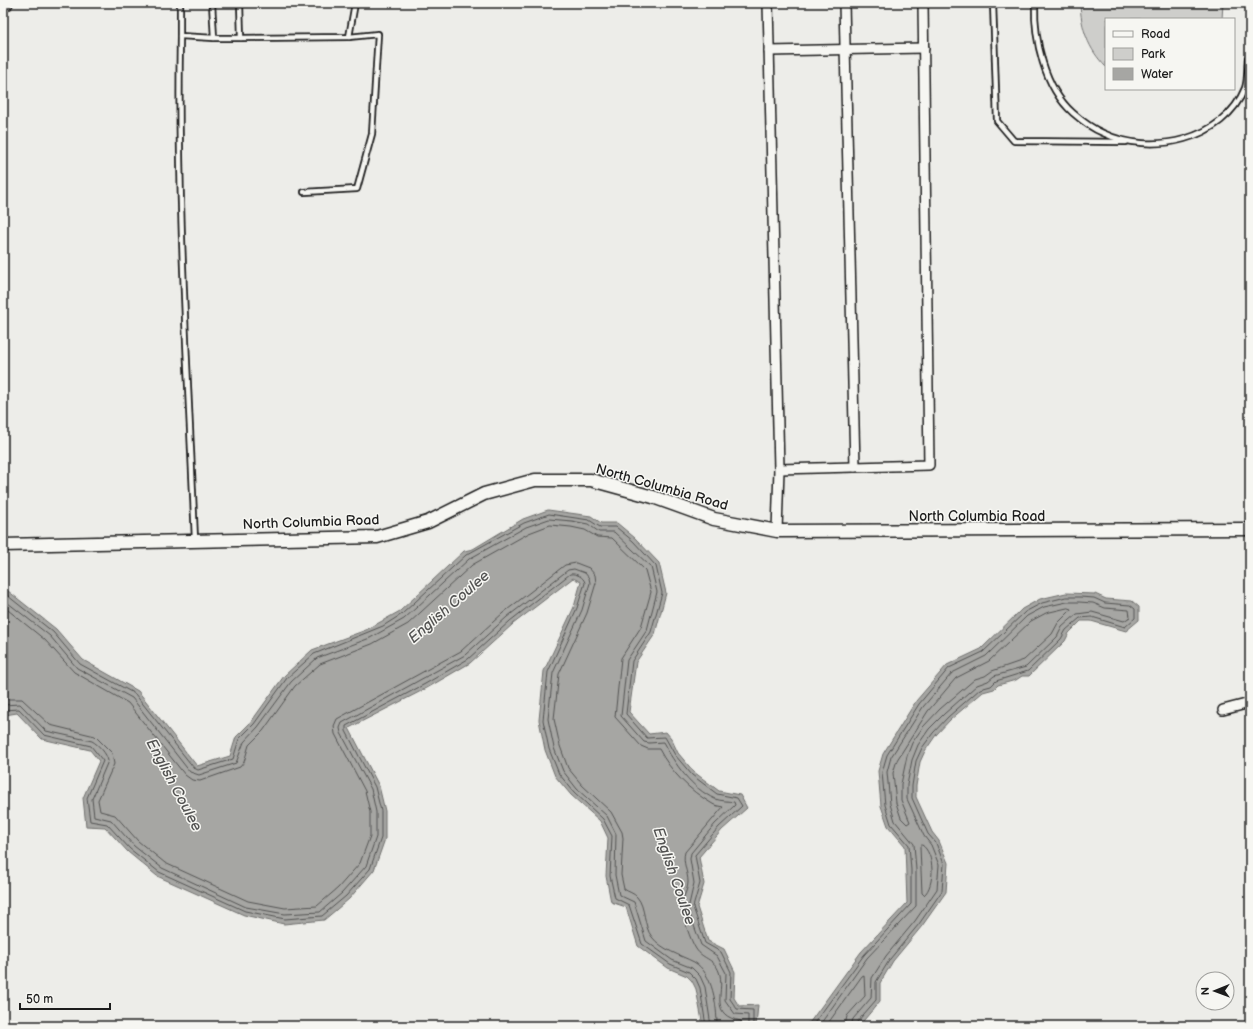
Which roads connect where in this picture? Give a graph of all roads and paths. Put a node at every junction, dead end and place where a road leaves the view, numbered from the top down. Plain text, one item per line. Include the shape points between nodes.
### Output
1 (180, 3) edge
2 (212, 3) edge
3 (240, 3) edge
4 (355, 3) edge
5 (768, 3) edge
6 (844, 3) edge
7 (923, 3) edge
8 (993, 3) edge
9 (1035, 3) edge
10 (180, 36) junction
11 (349, 37) junction
12 (214, 38) junction
13 (241, 38) junction
14 (924, 48) junction
15 (845, 51) junction
16 (769, 52) junction
17 (1248, 58) dead end
18 (1134, 142) junction
19 (304, 192) dead end
20 (855, 467) junction
21 (779, 469) junction
22 (1250, 529) edge
23 (777, 531) junction
24 (195, 541) junction
25 (3, 545) edge
26 (1250, 702) edge
27 (1223, 710) dead end

1 - 10 lane
2 - 12 lane
3 - 13 lane
4 - 11 lane
5 - 16 street
6 - 15 street
7 - 14 street
8 - 18 lane via 997,121 1014,141
9 - 18 lane via 1036,32 1041,54 1059,96 1072,112 1103,133
10 - 12 lane
10 - 24 lane via 182,249
11 - 13 lane
11 - 19 lane via 378,34 372,134 357,189
12 - 13 lane
14 - 15 street
14 - 20 street via 929,465
15 - 16 street
15 - 20 street
16 - 21 street
17 - 18 lane via 1245,88 1221,121 1210,129 1181,140
20 - 21 street
21 - 23 street
22 - 23 street, North Columbia Road
23 - 24 street, North Columbia Road via 714,519 590,480 535,480 484,494 428,522 377,537
24 - 25 street, North Columbia Road
26 - 27 street

